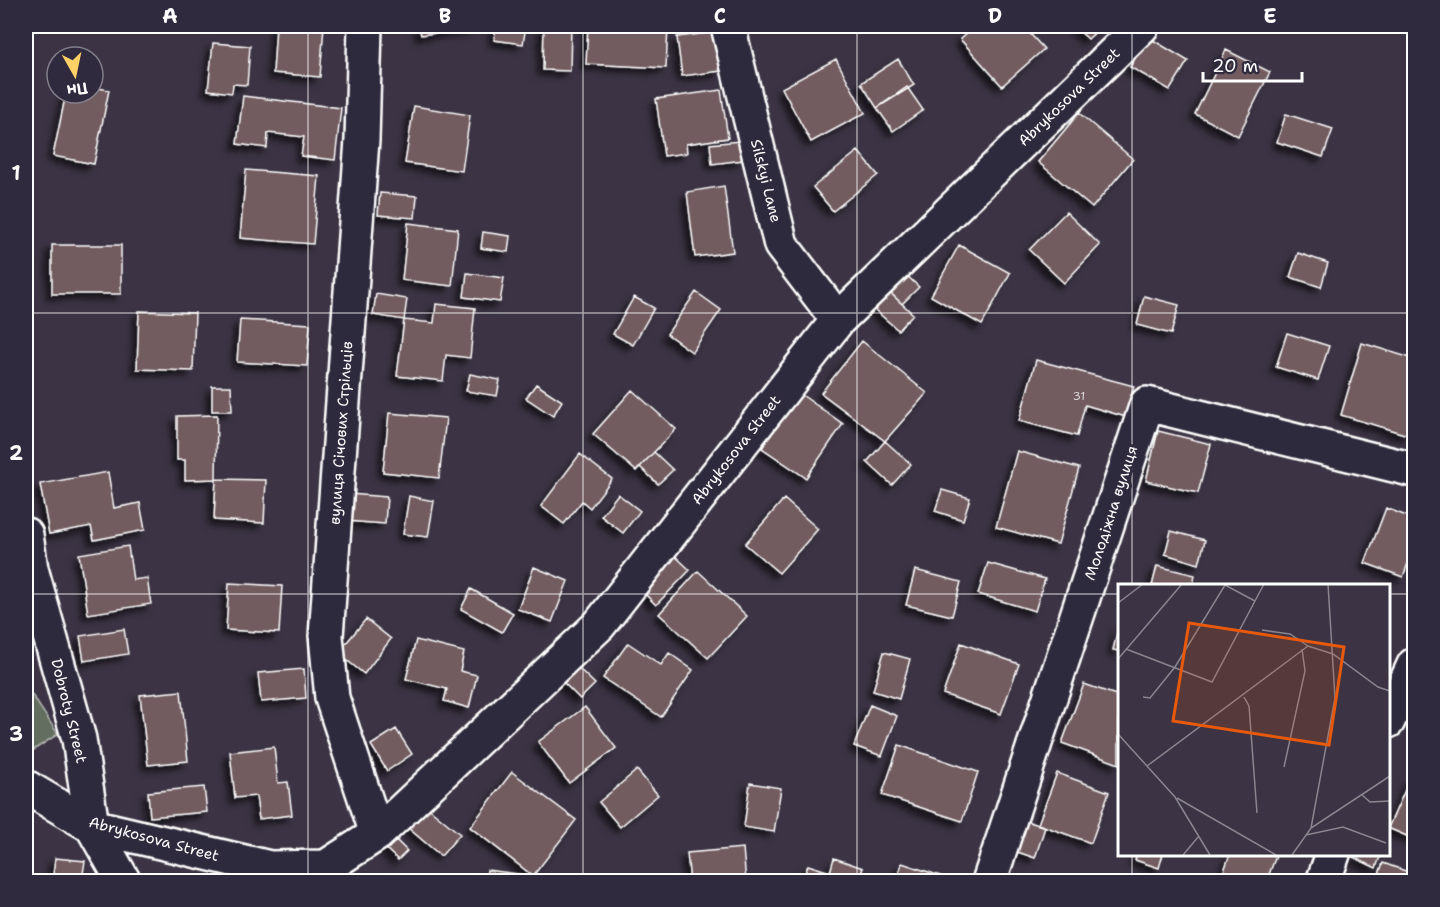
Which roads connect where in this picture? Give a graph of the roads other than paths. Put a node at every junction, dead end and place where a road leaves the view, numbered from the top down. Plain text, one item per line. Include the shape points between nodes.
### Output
1 (365, 26) edge
2 (728, 26) edge
3 (1142, 26) edge
4 (838, 320) junction
5 (1414, 470) edge
6 (26, 535) edge
7 (1414, 665) edge
8 (1389, 719) edge
9 (26, 787) edge
10 (92, 826) junction
11 (377, 834) junction
12 (1333, 856) edge
13 (338, 874) edge
14 (124, 882) edge
15 (988, 882) edge
16 (1323, 882) edge

1 - 11 street, вулиця Січових Стрільців via 362,140 326,636 332,698
2 - 4 street, Silskyi Lane via 781,245
3 - 4 street, Abrykosova Street
4 - 11 street, Abrykosova Street via 599,625
5 - 15 street, Молодіжна вулиця via 1147,404
6 - 10 street, Dobroty Street via 31,569 80,739
7 - 8 street
9 - 10 street, Abrykosova Street
10 - 13 street, Abrykosova Street via 270,868
10 - 14 street, Dobroty Street
11 - 13 street, Abrykosova Street
12 - 16 street

